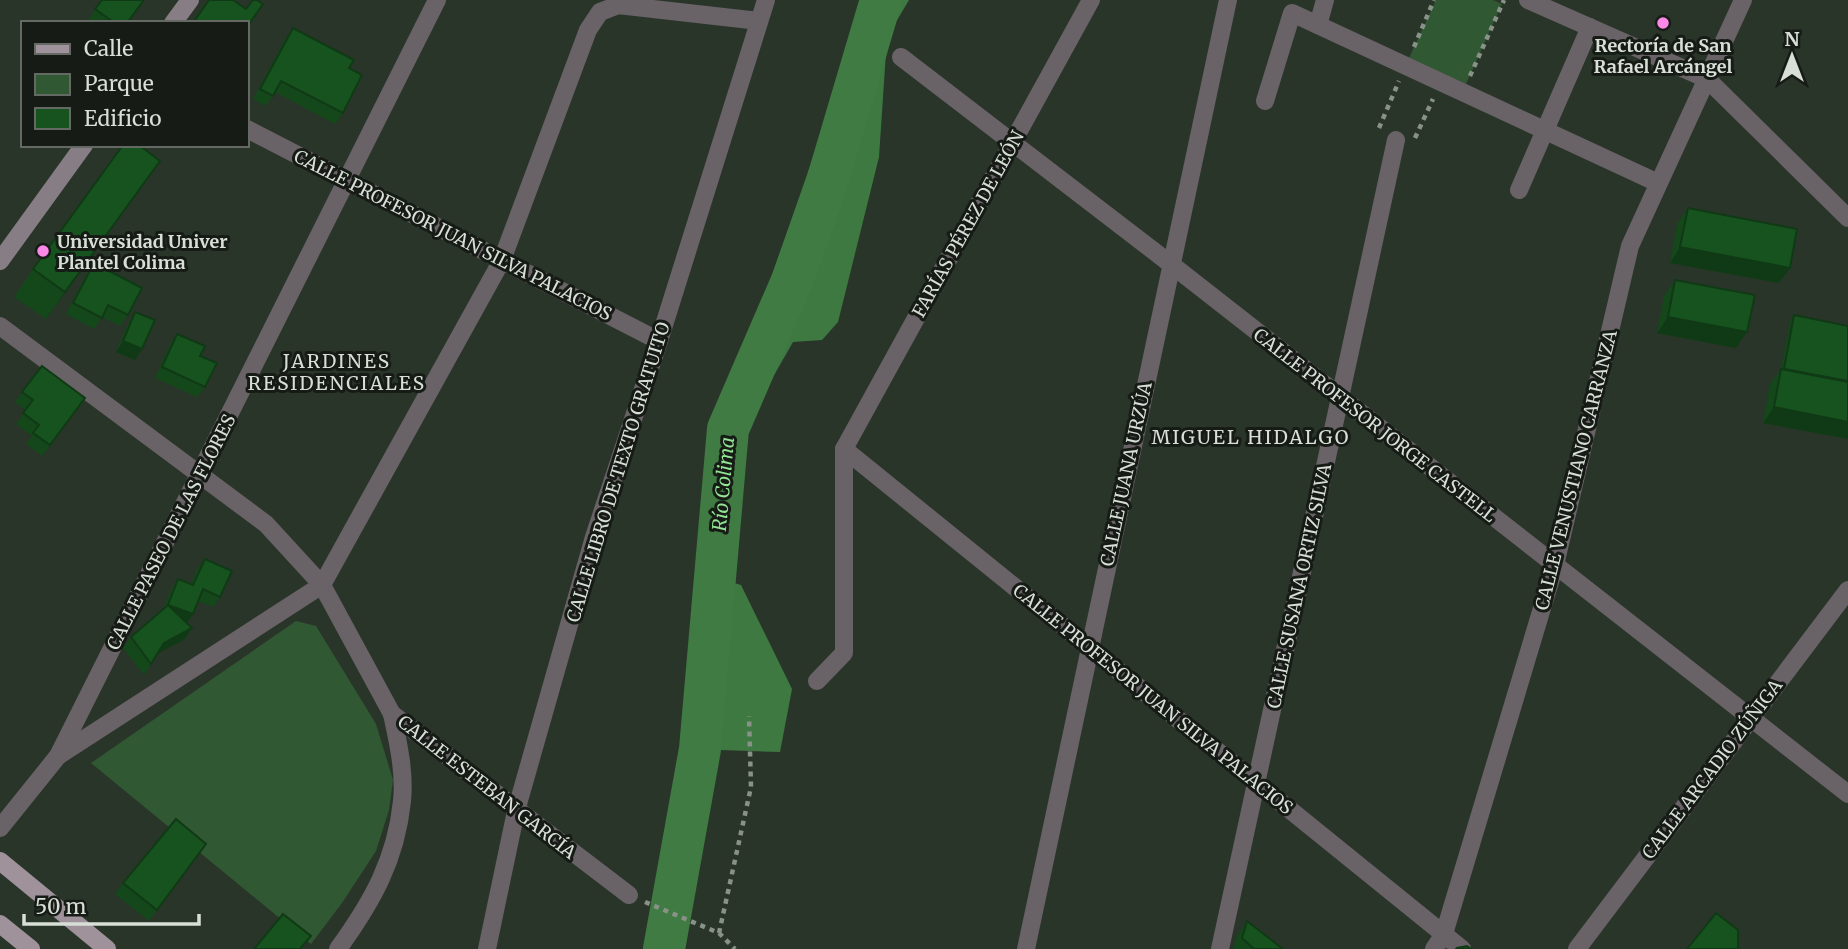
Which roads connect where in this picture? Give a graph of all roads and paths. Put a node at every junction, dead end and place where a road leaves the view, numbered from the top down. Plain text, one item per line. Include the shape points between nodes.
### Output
1 (190, 0) edge
2 (437, 0) edge
3 (766, 0) edge
4 (1091, 0) edge
5 (1228, 0) edge
6 (1325, 0) edge
7 (1504, 0) edge
8 (1528, 0) edge
9 (1743, 0) edge
10 (174, 21) edge
11 (759, 21) junction
12 (1318, 25) junction
13 (1590, 27) junction
14 (901, 57) dead end
15 (1707, 79) junction
16 (1462, 92) junction
17 (1265, 101) dead end
18 (248, 130) edge
19 (1545, 130) junction
20 (1396, 140) dead end
21 (1013, 143) junction
22 (83, 147) edge
23 (346, 180) junction
24 (1658, 183) junction
25 (1519, 190) dead end
26 (1848, 218) edge
27 (502, 260) junction
28 (0, 261) edge
29 (1172, 265) junction
30 (0, 326) edge
31 (659, 341) junction
32 (1340, 398) junction
33 (844, 449) junction
34 (200, 475) junction
35 (1555, 565) junction
36 (322, 585) junction
37 (1848, 590) edge
38 (1089, 647) junction
39 (817, 681) dead end
40 (393, 714) junction
41 (749, 716) dead end
42 (1750, 718) junction
43 (58, 756) junction
44 (1256, 782) junction
45 (1848, 794) edge
46 (516, 811) junction
47 (0, 828) edge
48 (0, 861) edge
49 (629, 895) joint
50 (0, 924) edge
51 (719, 933) junction
52 (1439, 942) edge
53 (31, 949) edge
54 (107, 949) edge
55 (338, 949) edge
56 (487, 949) edge
57 (735, 949) edge
58 (1026, 949) edge
59 (1220, 949) edge
60 (1462, 949) edge
61 (1577, 949) edge

1 - 10 street
2 - 23 street, CALLE PASEO DE LAS FLORES
3 - 11 street, CALLE LIBRO DE TEXTO GRATUITO
4 - 21 street, FARÍAS PÉREZ DE LEÓN
5 - 29 street, CALLE JUANA URZÚA
6 - 12 street
7 - 16 path
8 - 13 street
9 - 15 street, CALLE VENUSTIANO CARRANZA
11 - 27 street via 618,5 600,12 588,30
11 - 31 street, CALLE LIBRO DE TEXTO GRATUITO
12 - 16 street
12 - 17 street via 1292,13
13 - 15 street
13 - 19 street
14 - 21 street, CALLE PROFESOR JORGE CASTELL
15 - 24 street, CALLE VENUSTIANO CARRANZA
15 - 26 street
16 - 19 street
18 - 23 street, CALLE PROFESOR JUAN SILVA PALACIOS
19 - 24 street
19 - 25 street
20 - 32 street, CALLE SUSANA ORTIZ SILVA
21 - 29 street, CALLE PROFESOR JORGE CASTELL
21 - 33 street, FARÍAS PÉREZ DE LEÓN
22 - 28 street
23 - 27 street, CALLE PROFESOR JUAN SILVA PALACIOS
23 - 34 street, CALLE PASEO DE LAS FLORES
24 - 35 street, CALLE VENUSTIANO CARRANZA via 1630,246
27 - 31 street, CALLE PROFESOR JUAN SILVA PALACIOS
27 - 36 street
29 - 32 street, CALLE PROFESOR JORGE CASTELL
29 - 38 street, CALLE JUANA URZÚA
30 - 34 street, CALLE ESTEBAN GARCÍA
31 - 46 street, CALLE LIBRO DE TEXTO GRATUITO via 594,537
32 - 35 street, CALLE PROFESOR JORGE CASTELL
32 - 44 street, CALLE SUSANA ORTIZ SILVA
33 - 38 street, CALLE PROFESOR JUAN SILVA PALACIOS
33 - 39 street via 845,653
34 - 36 street, CALLE ESTEBAN GARCÍA via 266,524
34 - 43 street, CALLE PASEO DE LAS FLORES
35 - 42 street, CALLE PROFESOR JORGE CASTELL
35 - 52 street, CALLE VENUSTIANO CARRANZA
36 - 40 street, CALLE ESTEBAN GARCÍA
36 - 43 street
37 - 42 street, CALLE ARCADIO ZÚÑIGA
38 - 44 street, CALLE PROFESOR JUAN SILVA PALACIOS
38 - 58 street, CALLE JUANA URZÚA
40 - 46 street, CALLE ESTEBAN GARCÍA
40 - 55 street via 403,799 397,832 369,906
41 - 51 path via 751,787
42 - 45 street, CALLE PROFESOR JORGE CASTELL
42 - 61 street, CALLE ARCADIO ZÚÑIGA
43 - 47 street, CALLE PASEO DE LAS FLORES
44 - 52 street, CALLE PROFESOR JUAN SILVA PALACIOS
44 - 59 street, CALLE SUSANA ORTIZ SILVA
46 - 49 street, CALLE ESTEBAN GARCÍA
46 - 56 street, CALLE LIBRO DE TEXTO GRATUITO
48 - 54 main road
49 - 51 path
50 - 53 main road
51 - 57 path
52 - 60 street, CALLE PROFESOR JUAN SILVA PALACIOS

